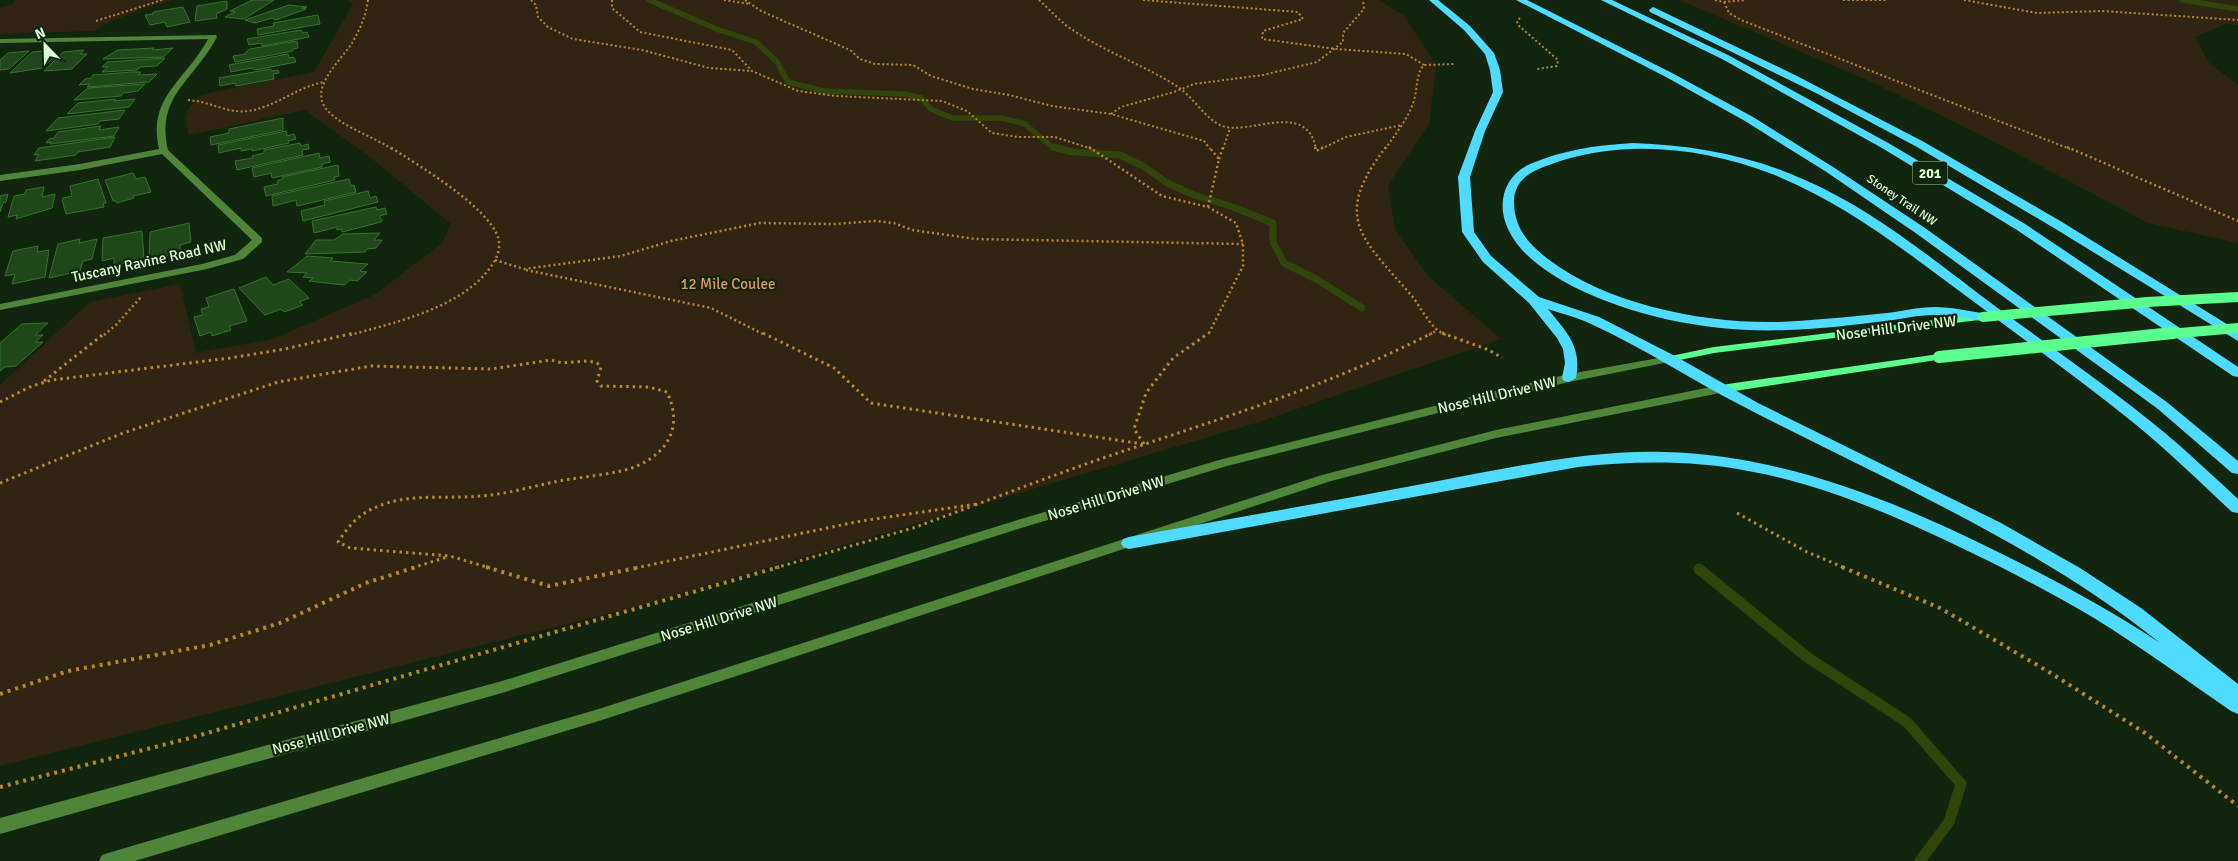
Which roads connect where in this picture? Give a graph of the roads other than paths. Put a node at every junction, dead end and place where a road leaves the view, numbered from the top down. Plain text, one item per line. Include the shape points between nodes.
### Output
1 (1434, 0) edge
2 (1520, 0) edge
3 (1605, 0) edge
4 (1630, 0) edge
5 (0, 41) edge
6 (164, 152) junction
7 (0, 178) edge
8 (2238, 297) edge
9 (1534, 300) junction
10 (0, 307) edge
11 (1982, 317) junction
12 (2238, 328) edge
13 (2238, 337) edge
14 (1670, 359) junction
15 (2238, 373) edge
16 (1569, 378) junction
17 (1721, 389) junction
18 (2238, 469) edge
19 (2238, 508) edge
20 (1129, 543) junction
21 (2238, 695) edge
22 (2238, 706) edge
23 (0, 826) edge
24 (108, 861) edge

1 - 9 highway via 1467,28 1489,53 1495,70 1498,92 1464,177 1468,232 1486,259
2 - 18 highway, Stoney Trail NW via 1749,119 1829,169 1929,236 2155,400
3 - 15 highway, 201 via 1725,57 1886,146 2021,228
4 - 13 highway via 1873,119 2037,211
5 - 6 street via 213,37 208,50 166,102 159,119 158,137
6 - 7 street
6 - 10 street, Tuscany Ravine Road NW via 258,240 240,257
8 - 11 main road, Nose Hill Drive NW, bridge
9 - 14 highway via 1594,320
9 - 16 highway via 1570,349
11 - 14 main road, Nose Hill Drive NW via 1714,350
11 - 19 highway via 1934,311 1831,323 1759,326 1670,316 1591,291 1565,277 1530,251 1512,228 1508,209 1509,189 1524,171 1550,158 1626,146 1702,152 1740,161 1800,182 1914,251 2161,438
12 - 17 main road, bridge via 1939,356
14 - 16 street, Nose Hill Drive NW
14 - 17 highway
16 - 23 street, Nose Hill Drive NW via 1224,462 502,687
17 - 20 street via 1496,434 1327,478
17 - 21 highway via 1995,527 2074,572 2135,613
20 - 22 highway via 1530,470 1622,458 1665,457 1729,462 1802,477 1917,519 2081,602
20 - 24 street via 602,714

